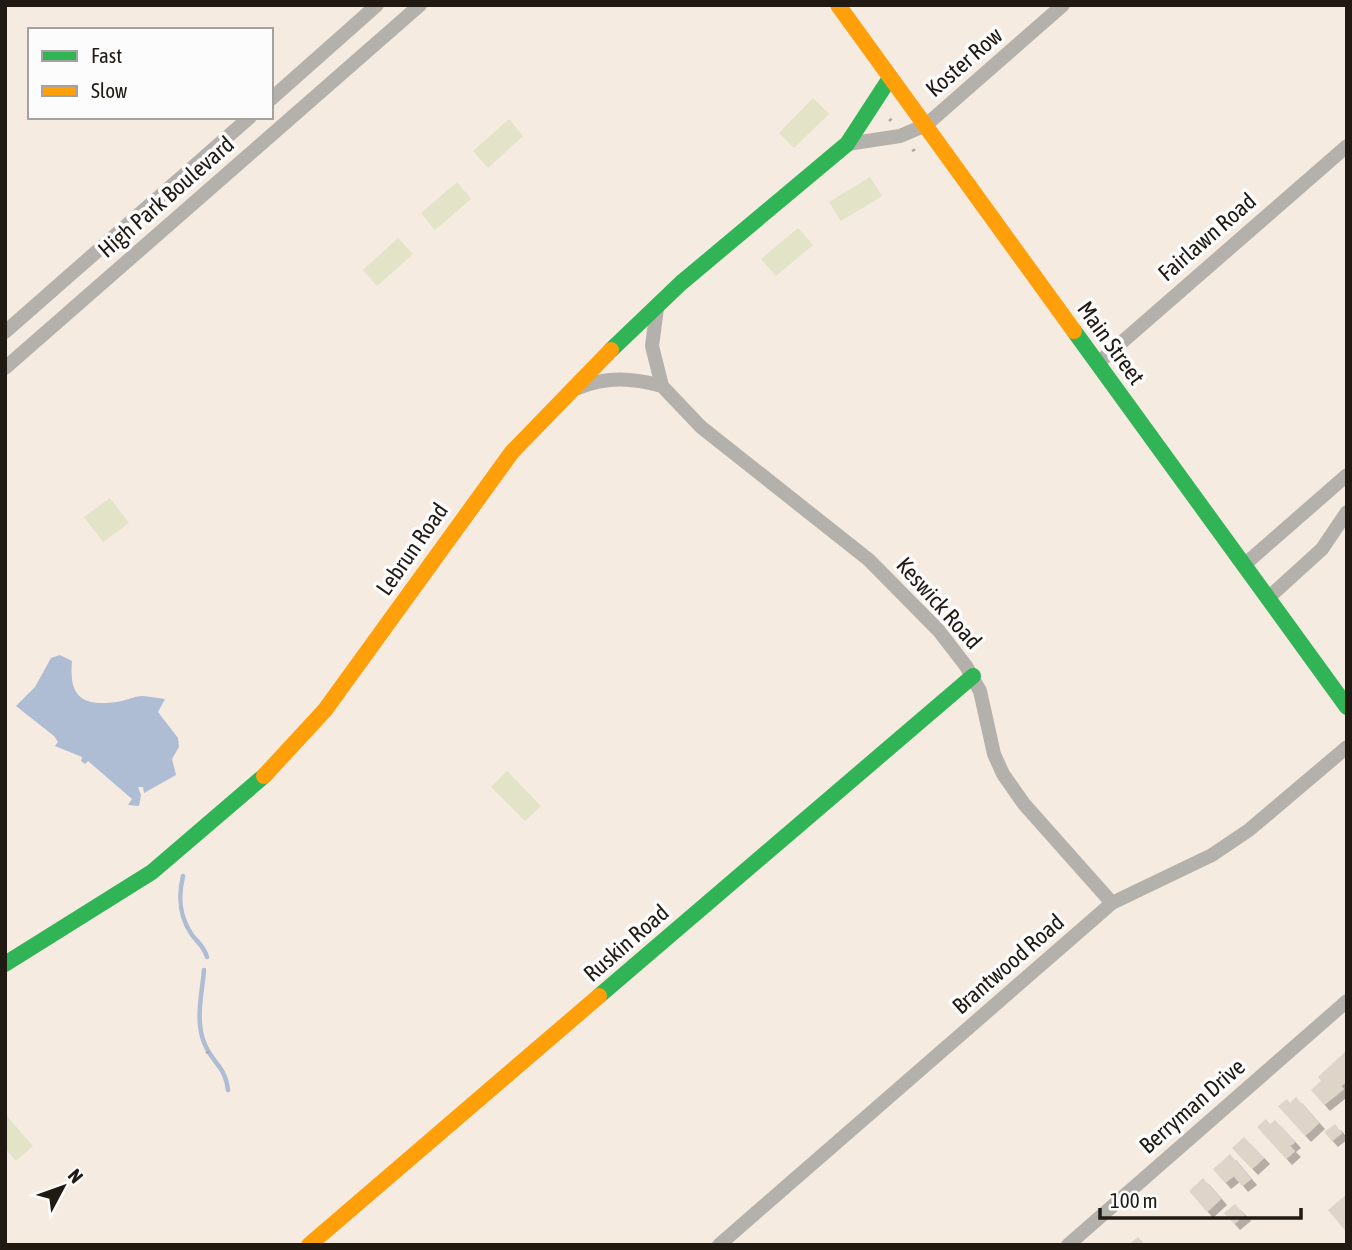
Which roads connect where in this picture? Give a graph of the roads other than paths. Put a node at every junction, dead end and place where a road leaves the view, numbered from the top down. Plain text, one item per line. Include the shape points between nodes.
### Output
1 (377, 5) edge
2 (419, 5) edge
3 (838, 5) edge
4 (1063, 5) edge
5 (890, 78) junction
6 (273, 97) edge
7 (248, 119) edge
8 (926, 125) junction
9 (227, 137) junction
10 (847, 144) junction
11 (1347, 146) edge
12 (245, 158) junction
13 (657, 305) junction
14 (5, 332) edge
15 (1098, 363) junction
16 (5, 368) edge
17 (662, 386) junction
18 (569, 392) junction
19 (1347, 475) edge
20 (1347, 512) edge
21 (1244, 565) junction
22 (1268, 598) junction
23 (973, 676) junction
24 (1347, 707) edge
25 (1347, 747) edge
26 (1112, 903) junction
27 (5, 964) edge
28 (1347, 1001) edge
29 (309, 1245) edge
30 (719, 1245) edge
31 (1068, 1245) edge

1 - 6 street
2 - 12 street, High Park Boulevard
3 - 5 street, Main Street
4 - 8 street, Koster Row
5 - 8 street, Main Street
5 - 10 street, Lebrun Road
7 - 9 street, High Park Boulevard
8 - 10 street via 900,136
8 - 15 street, Main Street
9 - 12 street
9 - 14 street, High Park Boulevard
10 - 13 street, Lebrun Road
11 - 15 street, Fairlawn Road
12 - 16 street, High Park Boulevard
13 - 17 street via 652,346
13 - 18 street, Lebrun Road
15 - 21 street, Main Street
17 - 18 street via 615,378
17 - 23 street, Keswick Road via 710,435 869,560 939,631
18 - 27 street, Lebrun Road via 480,492 367,653 293,747 177,853 117,896
19 - 21 street
20 - 22 street via 1322,549
21 - 22 street, Main Street
22 - 24 street, Main Street
23 - 26 street, Keswick Road via 1003,774
23 - 29 street, Ruskin Road
25 - 26 street, Brantwood Road via 1221,849
26 - 30 street, Brantwood Road
28 - 31 street, Berryman Drive

